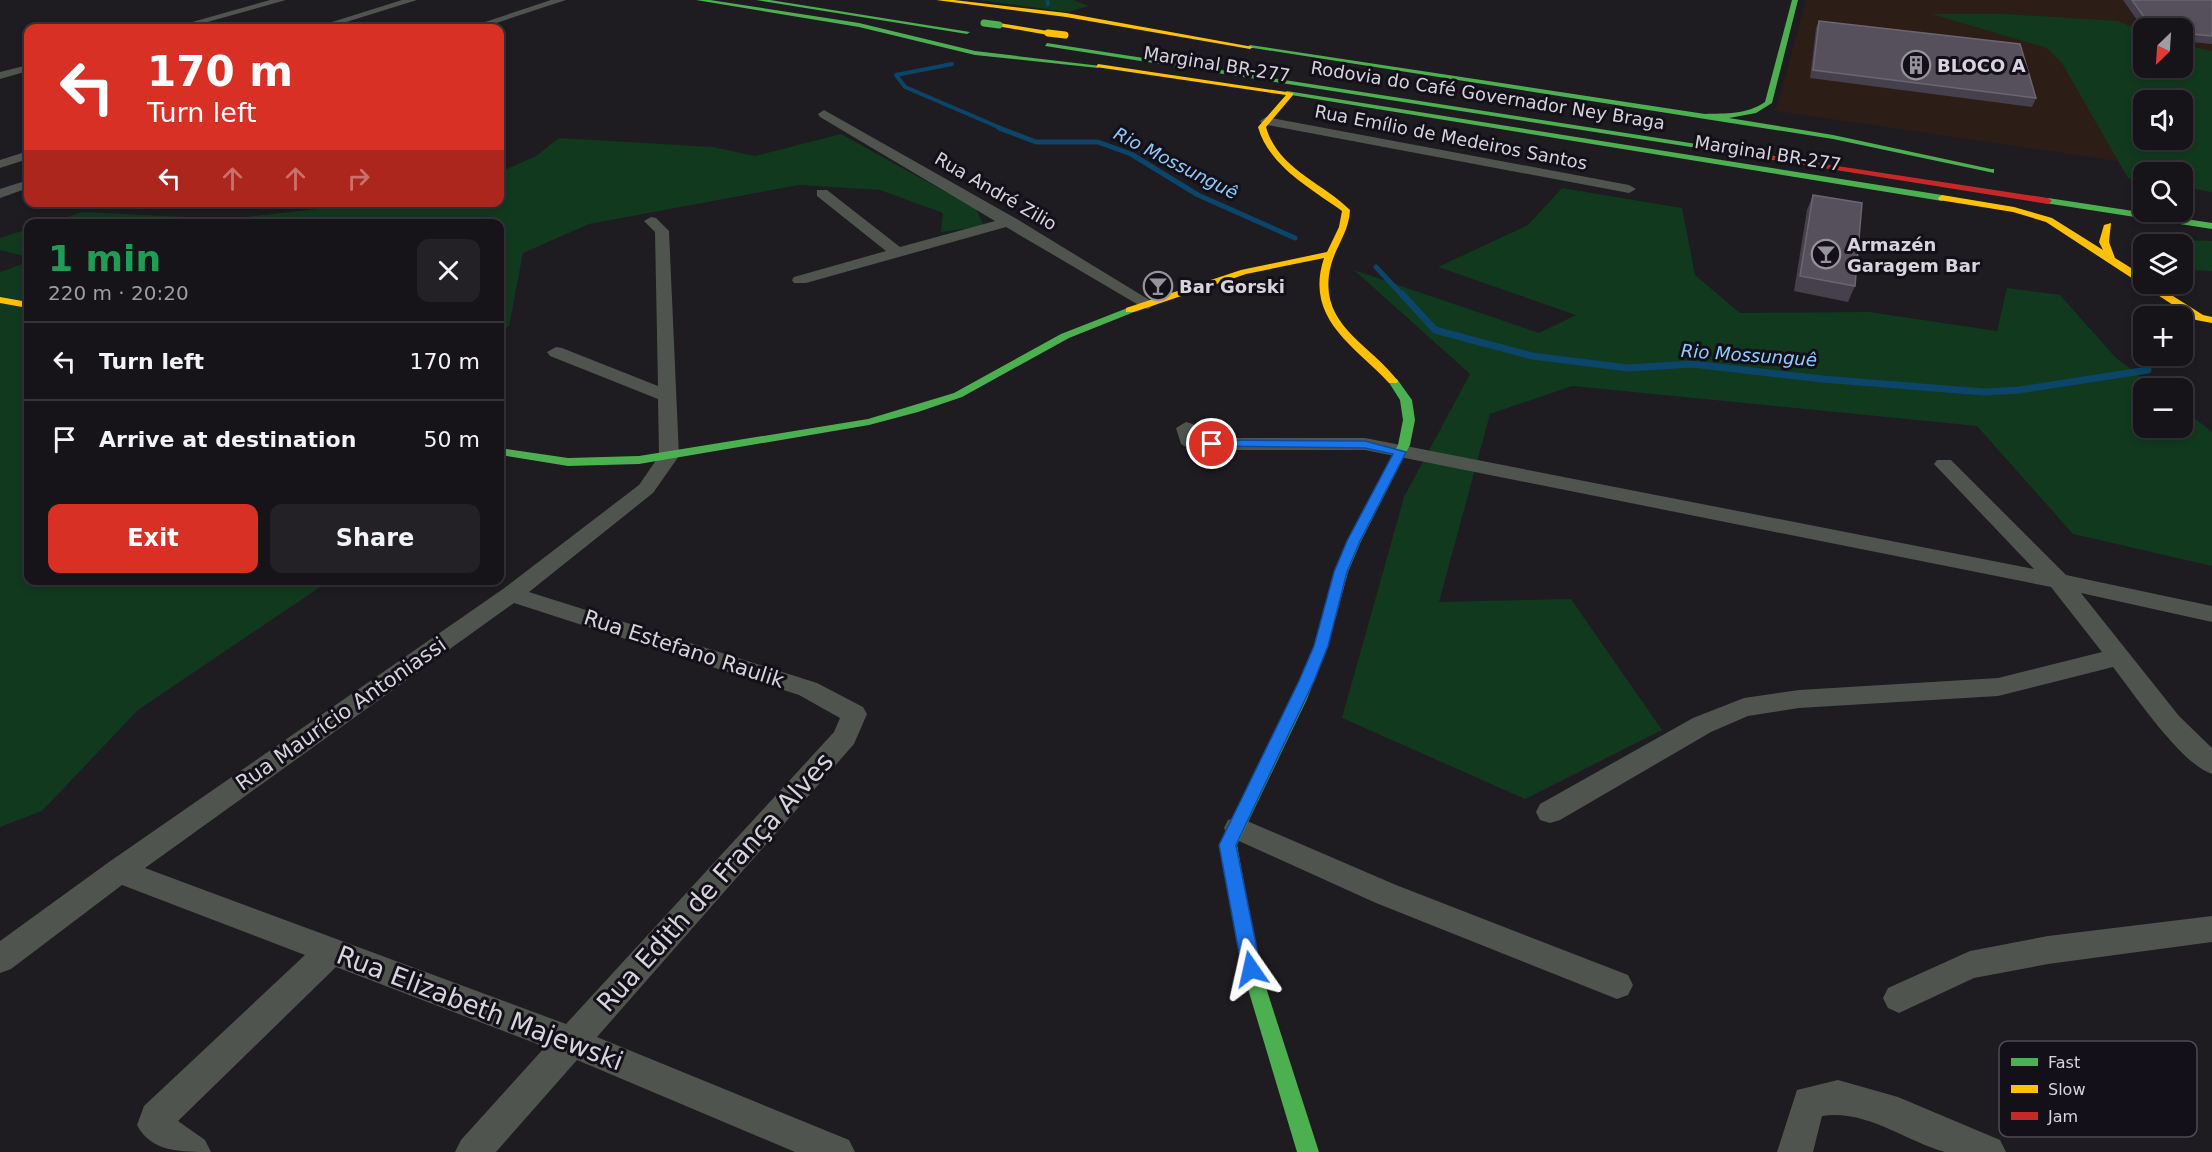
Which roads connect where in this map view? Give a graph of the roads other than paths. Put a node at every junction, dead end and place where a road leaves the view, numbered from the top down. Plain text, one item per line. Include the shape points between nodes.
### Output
1 (281, 0) edge
2 (412, 0) edge
3 (561, 0) edge
4 (699, 0) edge
5 (759, 0) edge
6 (832, 0) edge
7 (939, 0) edge
8 (1795, 0) edge
9 (1022, 9) junction
10 (1082, 18) junction
11 (191, 24) edge
12 (331, 24) edge
13 (485, 24) edge
14 (983, 29) junction
15 (1047, 39) junction
16 (975, 53) junction
17 (1011, 58) junction
18 (24, 69) edge
19 (0, 76) edge
20 (1291, 94) junction
21 (1758, 110) junction
22 (824, 114) dead end
23 (1705, 116) junction
24 (1266, 121) junction
25 (1799, 131) junction
26 (1699, 132) dead end
27 (1840, 153) dead end
28 (24, 156) edge
29 (0, 164) edge
30 (24, 185) edge
31 (1629, 189) dead end
32 (822, 193) dead end
33 (0, 194) edge
34 (2049, 220) junction
35 (651, 221) dead end
36 (1010, 221) junction
37 (2096, 224) junction
38 (2212, 227) edge
39 (897, 252) junction
40 (1332, 254) junction
41 (2110, 258) junction
42 (2133, 274) edge
43 (800, 280) dead end
44 (2164, 294) edge
45 (0, 300) edge
46 (24, 304) edge
47 (1148, 304) junction
48 (2208, 321) edge
49 (556, 352) dead end
50 (666, 396) junction
51 (1185, 429) dead end
52 (1400, 452) junction
53 (504, 454) edge
54 (669, 456) junction
55 (1944, 464) dead end
56 (2059, 581) junction
57 (511, 594) junction
58 (2212, 614) edge
59 (2117, 657) junction
60 (854, 714) joint
61 (2212, 765) edge
62 (1550, 812) dead end
63 (1238, 828) junction
64 (119, 871) junction
65 (2212, 929) edge
66 (331, 951) junction
67 (0, 959) edge
68 (1617, 985) dead end
69 (1899, 998) dead end
70 (572, 1042) junction
71 (1795, 1148) edge
72 (193, 1152) edge
73 (473, 1152) edge
74 (837, 1152) edge
75 (1308, 1152) edge
76 (1988, 1152) edge

1 - 11 street
2 - 12 street
3 - 13 street
4 - 16 main road, Marginal BR-277 via 859,25
5 - 14 main road, Rodovia do Café Governador Ney Braga via 967,32
6 - 14 main road, Rodovia do Café Governador Ney Braga
7 - 9 main road, Marginal BR-277
8 - 21 main road via 1770,99
9 - 10 main road, Marginal BR-277
9 - 16 main road via 962,42
10 - 17 main road
10 - 23 main road, Marginal BR-277
14 - 15 main road, Rodovia do Café Governador Ney Braga, bridge via 999,26
14 - 15 main road, Rodovia do Café Governador Ney Braga via 1030,42
15 - 26 main road, Rodovia do Café Governador Ney Braga, bridge via 1065,35
15 - 38 main road, Rodovia do Café Governador Ney Braga
16 - 17 main road, Marginal BR-277
17 - 20 main road, Marginal BR-277 via 1133,69
18 - 19 street
20 - 24 main road
20 - 34 main road, Marginal BR-277 via 2014,210
21 - 23 main road
21 - 25 main road via 1770,120
22 - 36 street, Rua André Zilio
23 - 25 main road
24 - 31 street, Rua Emílio de Medeiros Santos
24 - 40 main road via 1263,138 1277,156 1346,210 1346,227
25 - 27 main road via 2006,177
28 - 29 street
30 - 33 street
32 - 39 street
34 - 37 main road
34 - 41 main road
35 - 50 street via 662,231
36 - 39 street
36 - 47 street, Rua André Zilio
37 - 38 main road
37 - 41 main road
39 - 43 street
40 - 47 main road via 1294,258
40 - 52 main road via 1326,266 1324,290 1331,317 1345,337 1391,378 1406,400 1409,420
41 - 42 main road
44 - 48 main road
45 - 46 main road
47 - 54 main road via 1090,325 959,395 910,412
49 - 50 street
50 - 54 street
51 - 52 street via 1191,444 1365,444
52 - 56 street
52 - 63 main road via 1354,541 1341,572 1321,646
53 - 54 main road via 584,463
54 - 57 street, Rua Maurício Antoniassi via 646,489
55 - 56 street
56 - 58 street
56 - 59 street
57 - 60 street, Rua Estefano Raulik via 808,689
57 - 64 street, Rua Maurício Antoniassi
59 - 61 street via 2170,723
59 - 62 street via 1998,687 1799,699 1744,707 1702,725
60 - 70 street, Rua Edith de França Alves via 845,737
63 - 68 street via 1386,894
63 - 75 main road via 1228,845 1251,969
64 - 66 street, Rua Elizabeth Majewski
64 - 67 street, Rua Maurício Antoniassi
65 - 69 street via 2048,950 1970,965
66 - 70 street, Rua Elizabeth Majewski
66 - 72 street via 156,1118 154,1125
70 - 73 street, Rua Edith de França Alves
70 - 74 street, Rua Elizabeth Majewski
71 - 76 street via 1809,1102 1838,1097 1898,1114

